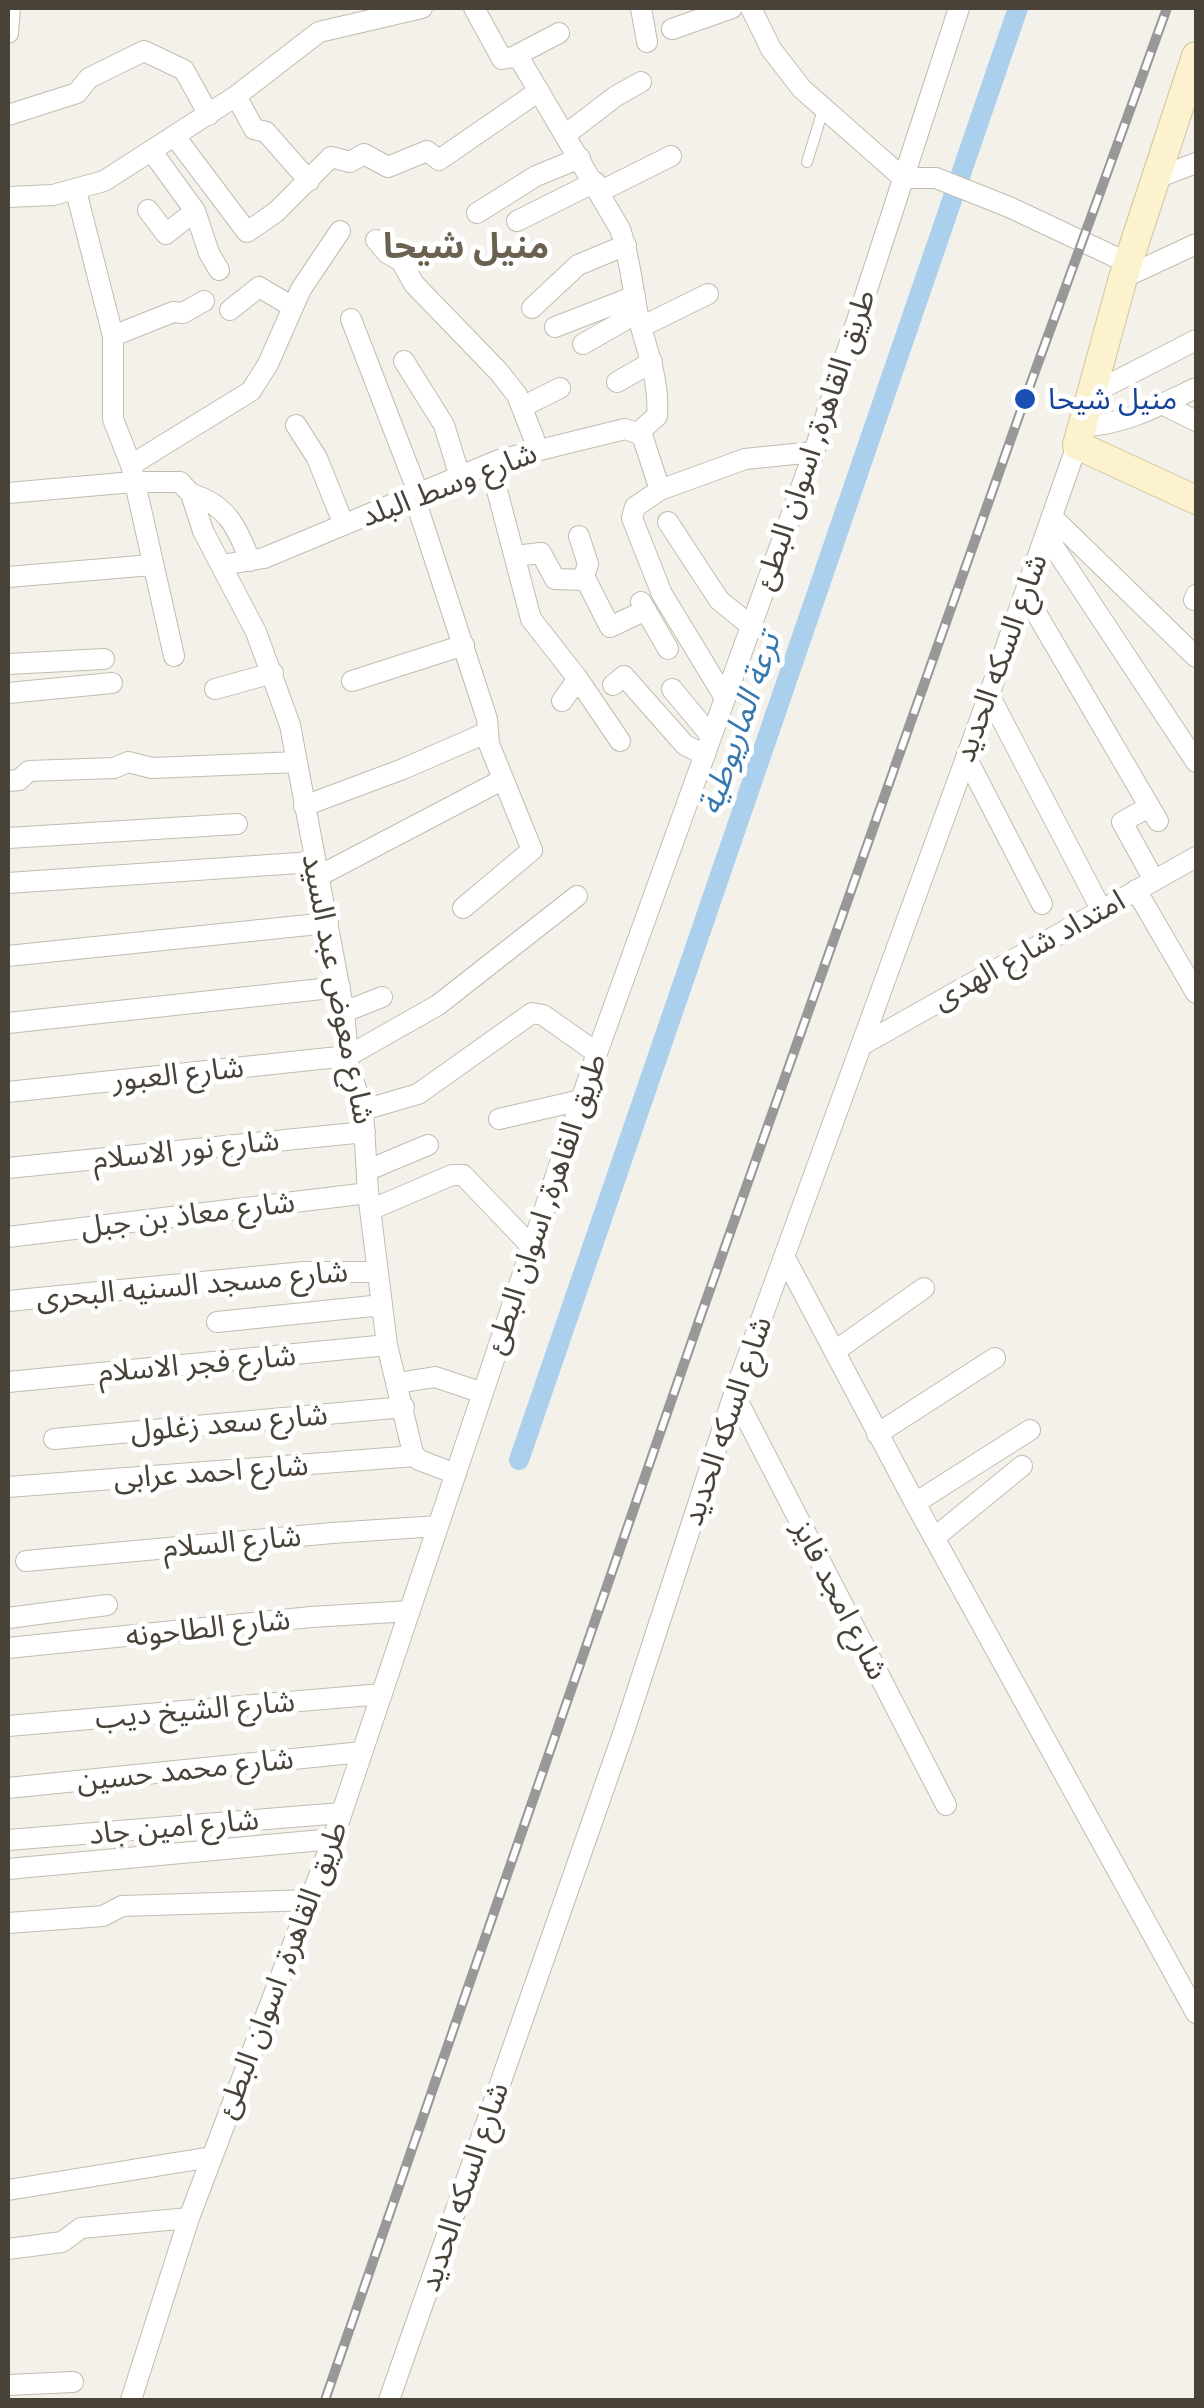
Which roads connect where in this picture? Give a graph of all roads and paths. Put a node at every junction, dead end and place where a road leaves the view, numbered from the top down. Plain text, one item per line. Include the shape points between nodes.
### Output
1 (422, 8) edge
2 (474, 8) edge
3 (640, 8) edge
4 (732, 8) edge
5 (751, 8) edge
6 (959, 8) edge
7 (16, 9) edge
8 (351, 15) edge
9 (672, 29) dead end
10 (8, 32) edge
11 (560, 32) dead end
12 (647, 42) dead end
13 (517, 54) junction
14 (1196, 56) edge
15 (641, 82) dead end
16 (539, 92) junction
17 (236, 96) junction
18 (822, 110) junction
19 (8, 115) edge
20 (209, 116) junction
21 (566, 136) junction
22 (176, 138) junction
23 (153, 153) junction
24 (670, 156) dead end
25 (580, 158) junction
26 (807, 162) dead end
27 (1196, 163) edge
28 (903, 178) junction
29 (1154, 180) junction
30 (309, 181) junction
31 (598, 187) junction
32 (76, 191) junction
33 (8, 198) edge
34 (148, 210) dead end
35 (194, 211) junction
36 (477, 213) dead end
37 (516, 221) dead end
38 (340, 231) dead end
39 (376, 240) dead end
40 (626, 244) junction
41 (1196, 244) edge
42 (219, 270) dead end
43 (1125, 270) junction
44 (708, 294) dead end
45 (204, 301) dead end
46 (293, 307) junction
47 (532, 308) dead end
48 (230, 310) dead end
49 (638, 312) junction
50 (351, 319) dead end
51 (556, 327) dead end
52 (113, 336) junction
53 (1196, 340) edge
54 (583, 344) dead end
55 (404, 361) dead end
56 (652, 362) junction
57 (617, 382) dead end
58 (560, 388) dead end
59 (1196, 388) edge
60 (1093, 394) junction
61 (1162, 404) junction
62 (522, 407) junction
63 (1196, 421) edge
64 (296, 425) dead end
65 (639, 432) junction
66 (1080, 436) junction
67 (538, 449) junction
68 (814, 452) junction
69 (490, 464) junction
70 (132, 473) junction
71 (460, 477) junction
72 (660, 490) junction
73 (8, 493) edge
74 (191, 494) junction
75 (416, 496) junction
76 (1196, 500) edge
77 (668, 522) dead end
78 (344, 526) junction
79 (1049, 526) junction
80 (579, 536) dead end
81 (515, 556) junction
82 (250, 561) junction
83 (152, 565) junction
84 (222, 566) junction
85 (8, 577) edge
86 (583, 579) junction
87 (1024, 594) junction
88 (751, 626) junction
89 (464, 645) junction
90 (668, 648) dead end
91 (174, 656) dead end
92 (104, 658) dead end
93 (1196, 658) edge
94 (8, 664) edge
95 (273, 673) junction
96 (578, 679) junction
97 (352, 681) dead end
98 (112, 683) dead end
99 (612, 686) dead end
100 (215, 689) dead end
101 (672, 690) dead end
102 (8, 693) edge
103 (990, 695) junction
104 (725, 698) junction
105 (562, 701) dead end
106 (488, 732) junction
107 (620, 741) dead end
108 (708, 746) junction
109 (966, 756) junction
110 (296, 762) junction
111 (1196, 762) edge
112 (502, 780) junction
113 (8, 781) edge
114 (304, 806) junction
115 (238, 824) dead end
116 (8, 838) edge
117 (1196, 857) edge
118 (315, 869) junction
119 (8, 882) edge
120 (1145, 885) junction
121 (577, 896) dead end
122 (1042, 904) dead end
123 (463, 908) dead end
124 (1102, 910) junction
125 (328, 923) junction
126 (8, 956) edge
127 (340, 986) junction
128 (1196, 992) edge
129 (382, 997) dead end
130 (344, 1012) junction
131 (8, 1023) edge
132 (862, 1045) junction
133 (597, 1053) junction
134 (348, 1056) junction
135 (8, 1092) edge
136 (581, 1100) junction
137 (363, 1110) junction
138 (500, 1119) dead end
139 (365, 1132) junction
140 (428, 1145) dead end
141 (8, 1168) edge
142 (368, 1170) junction
143 (369, 1201) junction
144 (8, 1237) edge
145 (532, 1247) junction
146 (785, 1258) junction
147 (377, 1272) junction
148 (924, 1288) dead end
149 (8, 1300) edge
150 (382, 1305) junction
151 (217, 1322) dead end
152 (388, 1345) junction
153 (835, 1351) junction
154 (995, 1358) dead end
155 (8, 1382) edge
156 (398, 1383) junction
157 (482, 1393) junction
158 (734, 1394) junction
159 (404, 1407) junction
160 (1030, 1430) dead end
161 (877, 1434) junction
162 (54, 1439) dead end
163 (415, 1456) junction
164 (1022, 1466) dead end
165 (456, 1474) junction
166 (8, 1487) edge
167 (915, 1503) junction
168 (438, 1526) junction
169 (934, 1538) junction
170 (26, 1561) dead end
171 (106, 1606) dead end
172 (410, 1611) junction
173 (8, 1618) edge
174 (8, 1648) edge
175 (382, 1694) junction
176 (8, 1726) edge
177 (362, 1752) junction
178 (8, 1788) edge
179 (946, 1806) dead end
180 (342, 1813) junction
181 (333, 1839) junction
182 (8, 1840) edge
183 (8, 1869) edge
184 (312, 1900) junction
185 (8, 1924) edge
186 (1196, 2012) edge
187 (212, 2157) junction
188 (8, 2190) edge
189 (188, 2218) junction
190 (8, 2250) edge
191 (73, 2382) dead end
192 (8, 2385) edge
193 (131, 2400) edge
194 (389, 2400) edge

1 - 8 street
2 - 13 street via 502,58
3 - 12 street
4 - 9 street
5 - 18 street via 783,68
6 - 28 street, طريق القاهرة, اسوان البطئ
7 - 10 street
8 - 17 street via 312,36
11 - 13 street
13 - 16 street
14 - 29 street
15 - 21 street
16 - 21 street
16 - 30 street via 438,160 426,151 384,167 364,154 350,162 336,156
17 - 20 street
17 - 30 street via 254,129 266,132
18 - 26 lane
18 - 28 street
19 - 20 street via 77,93 88,78 148,51 184,70
20 - 22 street
21 - 25 street
22 - 23 street
22 - 30 street via 244,232
23 - 32 street
23 - 35 street
24 - 31 street
25 - 31 street
25 - 36 street
27 - 29 street
28 - 43 street via 936,178 1010,207
28 - 68 street, طريق القاهرة, اسوان البطئ
29 - 43 street
31 - 37 street
31 - 40 street
32 - 33 street
32 - 52 street
34 - 35 street via 165,234
35 - 42 street
38 - 46 street
39 - 62 street via 402,261 414,284 499,372
40 - 47 street via 578,265
40 - 49 street
41 - 43 street
43 - 60 street
44 - 49 street
45 - 52 street
46 - 48 street via 259,287
46 - 70 street via 251,391
49 - 51 street
49 - 54 street
49 - 56 street
50 - 75 street
52 - 70 street via 113,419
53 - 60 street
55 - 71 street via 444,425
56 - 57 street
56 - 65 street via 657,416
58 - 62 street
59 - 61 street
60 - 66 street
61 - 63 street
61 - 66 street
62 - 67 street
64 - 78 street
65 - 67 street, شارع وسط البلد
65 - 72 street
66 - 76 street
66 - 79 street, شارع السكه الحديد
67 - 69 street, شارع وسط البلد
68 - 72 street via 745,459
68 - 88 street, طريق القاهرة, اسوان البطئ
69 - 71 street, شارع وسط البلد
69 - 81 street
70 - 73 street
70 - 74 street via 175,480
70 - 83 street
71 - 75 street, شارع وسط البلد
72 - 104 street via 634,507 632,518 662,594
74 - 82 street via 231,518
74 - 84 street, شارع معوض عبد السيد
75 - 78 street, شارع وسط البلد
75 - 89 street
77 - 88 street via 720,600
78 - 82 street, شارع وسط البلد
79 - 87 street, شارع السكه الحديد
79 - 93 street
79 - 111 street
80 - 86 street via 588,564
81 - 86 street via 541,553 555,579
81 - 96 street via 531,619
82 - 84 street, شارع وسط البلد
83 - 85 street
83 - 91 street
84 - 95 street, شارع معوض عبد السيد
86 - 90 street via 610,627 643,605
87 - 103 street, شارع السكه الحديد
87 - 120 street via 1153,814 1122,822
88 - 104 street, طريق القاهرة, اسوان البطئ
89 - 97 street
89 - 106 street
92 - 94 street
95 - 100 street
95 - 110 street, شارع معوض عبد السيد
96 - 105 street
96 - 107 street
98 - 102 street
99 - 108 street via 624,676 685,745
101 - 108 street
103 - 109 street, شارع السكه الحديد
103 - 124 street
104 - 108 street, طريق القاهرة, اسوان البطئ
106 - 112 street
106 - 114 street
108 - 133 street, طريق القاهرة, اسوان البطئ
109 - 122 street
109 - 132 street, شارع السكه الحديد
110 - 113 street via 152,768 128,762 29,772
110 - 114 street, شارع معوض عبد السيد
112 - 118 street
112 - 123 street via 531,853
114 - 118 street, شارع معوض عبد السيد
115 - 116 street
117 - 120 street, امتداد شارع الهدى
118 - 119 street
118 - 125 street, شارع معوض عبد السيد
120 - 124 street, امتداد شارع الهدى
120 - 128 street
121 - 134 street via 438,1005
124 - 132 street, امتداد شارع الهدى
125 - 126 street
125 - 127 street, شارع معوض عبد السيد
127 - 130 street, شارع معوض عبد السيد
127 - 131 street
129 - 130 street
130 - 134 street, شارع معوض عبد السيد
132 - 146 street, شارع السكه الحديد
133 - 136 street, طريق القاهرة, اسوان البطئ
133 - 137 street via 532,1013 418,1094
134 - 135 street, شارع العبور
134 - 137 street, شارع معوض عبد السيد
136 - 138 street
136 - 145 street, طريق القاهرة, اسوان البطئ
137 - 139 street, شارع معوض عبد السيد
139 - 141 street, شارع نور الاسلام
139 - 142 street, شارع معوض عبد السيد
140 - 142 street
142 - 143 street, شارع معوض عبد السيد
143 - 144 street, شارع معاذ بن جبل
143 - 145 street, شارع معاذ بن جبل via 464,1176
143 - 147 street, شارع معوض عبد السيد
145 - 157 street, طريق القاهرة, اسوان البطئ
146 - 153 street
146 - 158 street, شارع السكه الحديد
147 - 149 street, شارع مسجد السنيه البحرى via 304,1272
147 - 150 street, شارع معوض عبد السيد
148 - 153 street
150 - 151 street
150 - 152 street, شارع معوض عبد السيد
152 - 155 street, شارع فجر الاسلام
152 - 156 street, شارع معوض عبد السيد
153 - 161 street
154 - 161 street
156 - 157 street via 435,1377
156 - 159 street, شارع معوض عبد السيد
157 - 165 street, طريق القاهرة, اسوان البطئ
158 - 179 street, شارع امجد فايز
158 - 194 street, شارع السكه الحديد via 624,1731
159 - 162 street, شارع سعد زغلول
159 - 163 street, شارع معوض عبد السيد
160 - 167 street
161 - 167 street
163 - 165 street
163 - 166 street, شارع احمد عرابى
164 - 169 street
165 - 168 street, طريق القاهرة, اسوان البطئ
167 - 169 street
168 - 170 street, شارع السلام
168 - 172 street, طريق القاهرة, اسوان البطئ
169 - 186 street
171 - 173 street
172 - 174 street, شارع الطاحونه
172 - 175 street, طريق القاهرة, اسوان البطئ
175 - 176 street, شارع الشيخ ديب
175 - 177 street, طريق القاهرة, اسوان البطئ
177 - 178 street, شارع محمد حسين
177 - 180 street, طريق القاهرة, اسوان البطئ
180 - 181 street, طريق القاهرة, اسوان البطئ
180 - 182 street, شارع امين جاد
181 - 183 street
181 - 184 street, طريق القاهرة, اسوان البطئ
184 - 185 street via 122,1906 104,1916
184 - 187 street, طريق القاهرة, اسوان البطئ
187 - 188 street
187 - 189 street, طريق القاهرة, اسوان البطئ
189 - 190 street via 81,2228 62,2242
189 - 193 street, طريق القاهرة, اسوان البطئ
191 - 192 street

